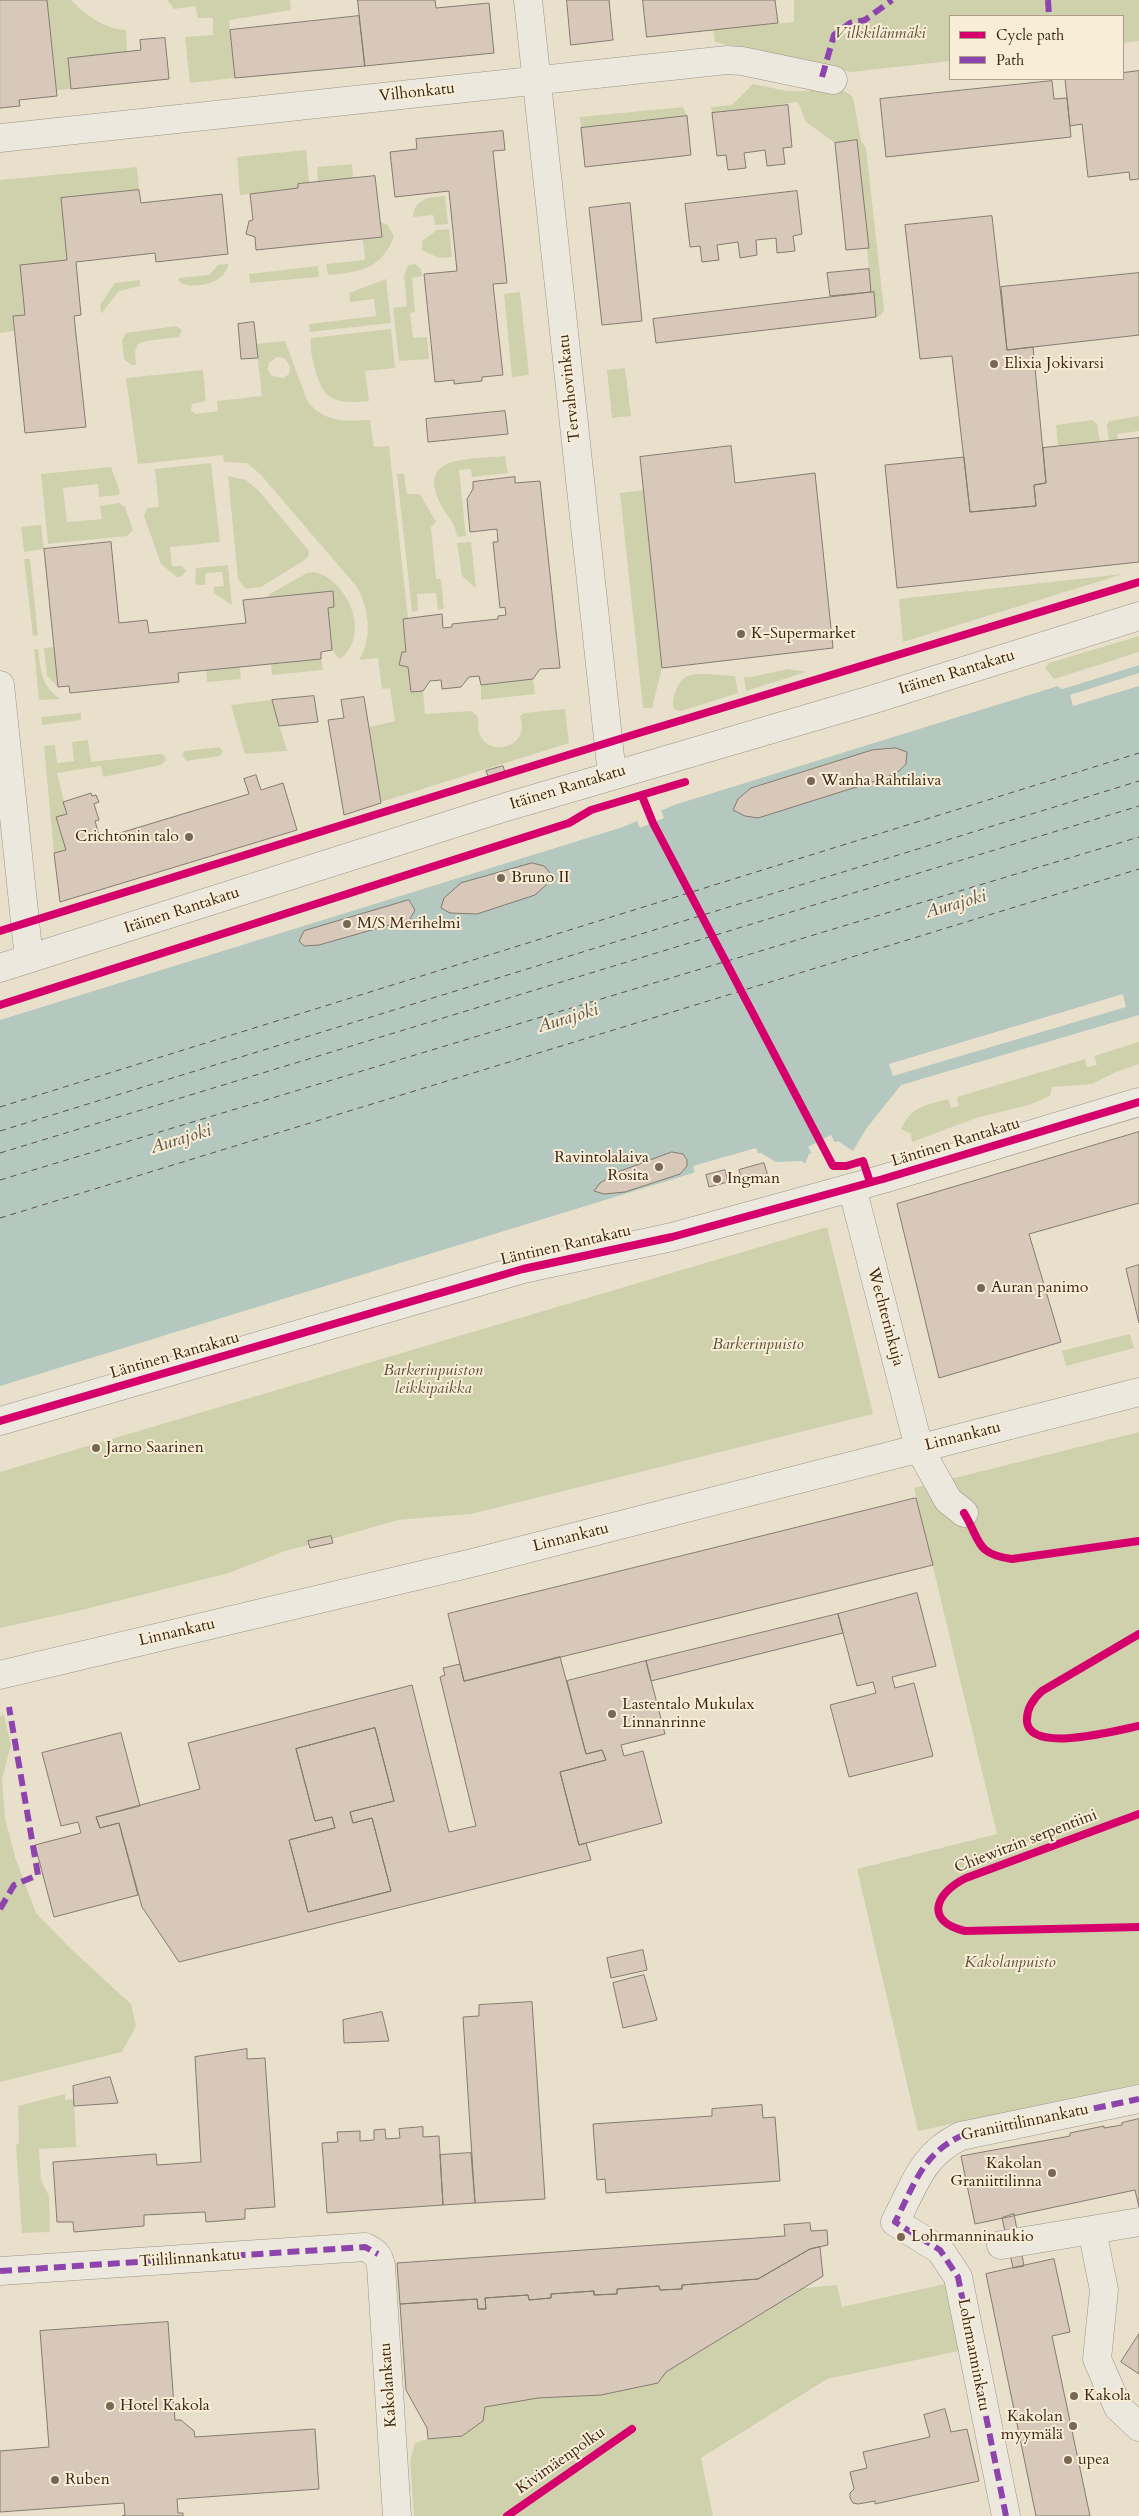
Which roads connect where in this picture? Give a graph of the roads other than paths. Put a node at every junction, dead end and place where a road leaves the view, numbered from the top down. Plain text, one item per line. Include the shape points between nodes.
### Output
1 (528, 0) edge
2 (834, 80) dead end
3 (537, 81) junction
4 (0, 138) edge
5 (1139, 616) edge
6 (0, 685) edge
7 (612, 775) junction
8 (29, 960) junction
9 (0, 968) edge
10 (1139, 1102) edge
11 (852, 1186) junction
12 (1139, 1392) edge
13 (0, 1421) edge
14 (919, 1448) junction
15 (964, 1513) dead end
16 (0, 1675) edge
17 (1139, 2099) edge
18 (895, 2222) joint
19 (1139, 2222) edge
20 (1092, 2230) junction
21 (1001, 2245) dead end
22 (378, 2254) joint
23 (0, 2271) edge
24 (1139, 2426) edge
25 (397, 2516) edge
26 (1006, 2516) edge

1 - 3 street, Tervahovinkatu
2 - 3 street, Vilhonkatu via 727,60
3 - 4 street, Vilhonkatu
3 - 7 street, Tervahovinkatu
5 - 7 street, Itäinen Rantakatu via 871,700
6 - 8 street
7 - 8 street, Itäinen Rantakatu
8 - 9 street, Itäinen Rantakatu
10 - 11 street, Läntinen Rantakatu
11 - 13 street, Läntinen Rantakatu via 672,1236 523,1269
11 - 14 street, Wechterinkuja
12 - 14 street, Linnankatu
14 - 15 street via 948,1500
14 - 16 street, Linnankatu via 467,1564
17 - 18 street, Graniittilinnankatu via 961,2136 944,2144 923,2167
18 - 26 street, Lohrmanninkatu via 940,2250 958,2277
19 - 20 street
20 - 21 street
20 - 24 street via 1104,2290 1097,2358 1118,2407
22 - 23 street, Tiililinnankatu via 365,2247
22 - 25 street, Kakolankatu

